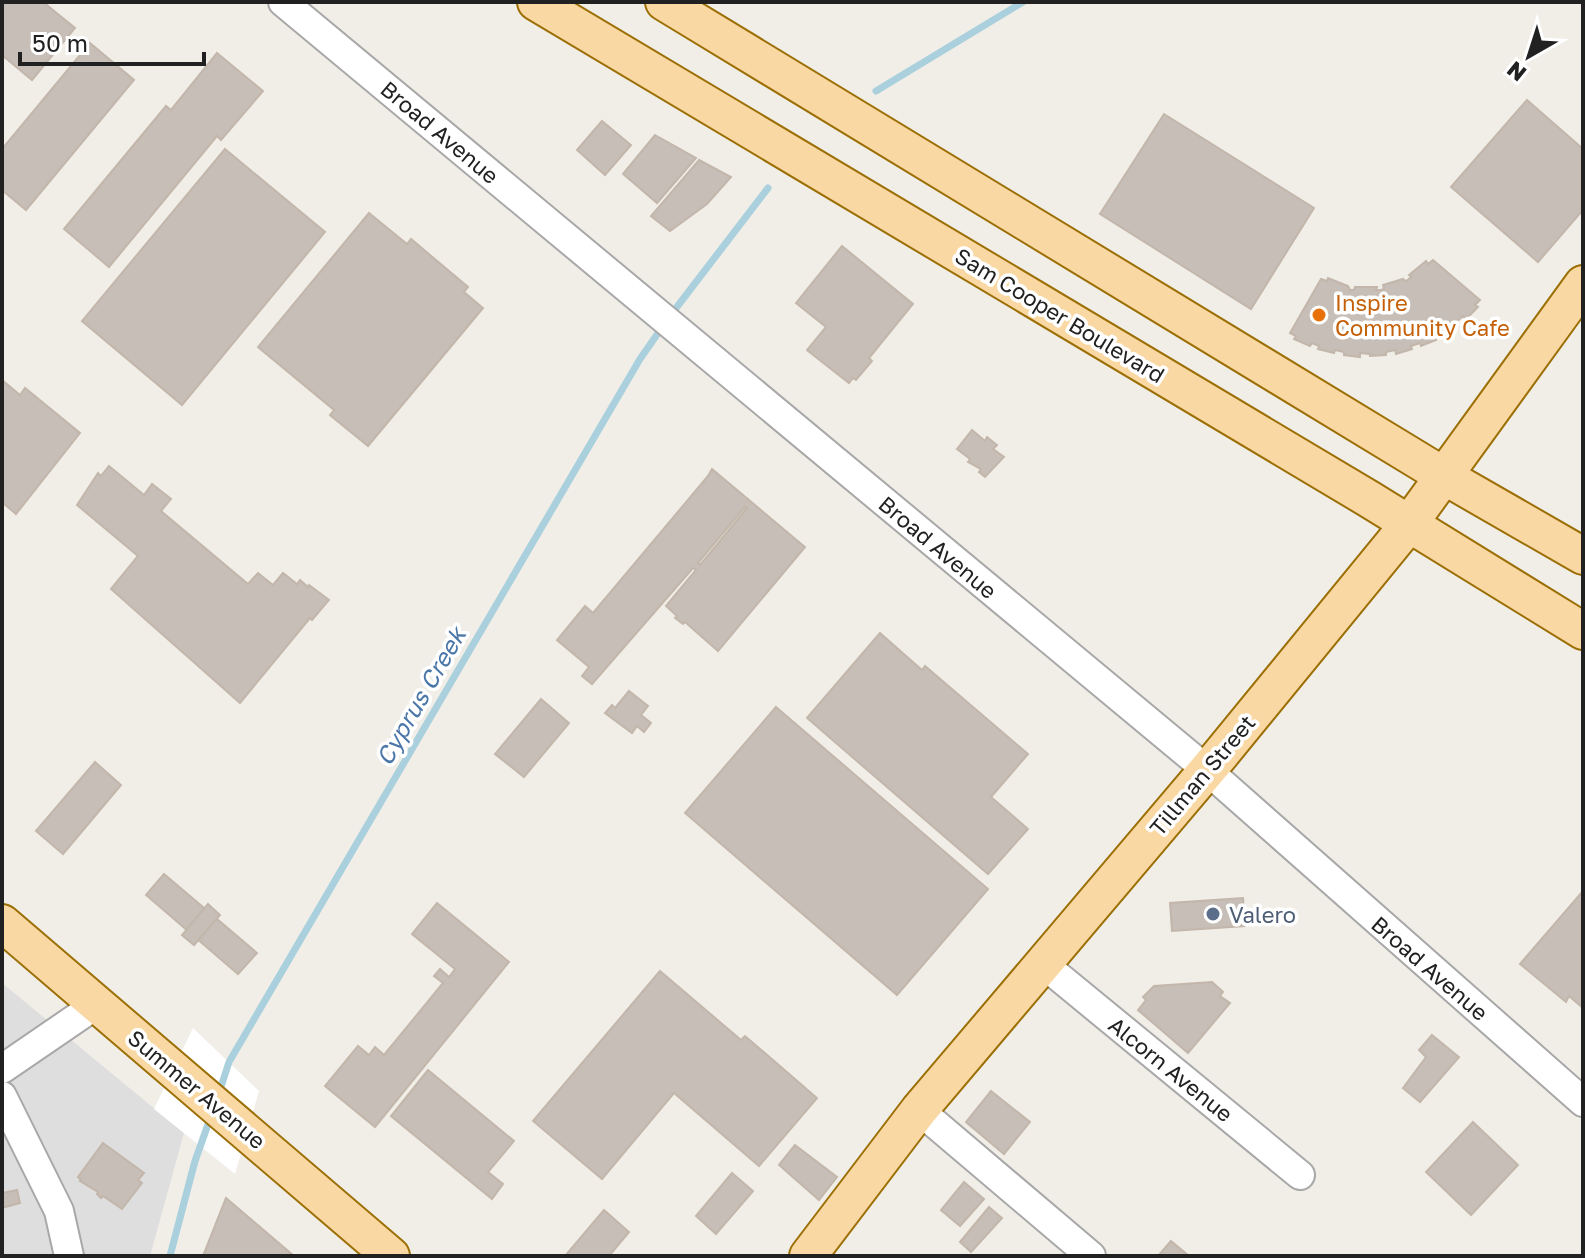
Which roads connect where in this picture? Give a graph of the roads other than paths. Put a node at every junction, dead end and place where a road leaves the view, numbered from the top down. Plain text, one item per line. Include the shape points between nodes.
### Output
1 (283, 2) edge
2 (536, 2) edge
3 (664, 2) edge
4 (1583, 284) edge
5 (1444, 476) junction
6 (1409, 524) junction
7 (1583, 556) edge
8 (1583, 631) edge
9 (1207, 770) junction
10 (2, 923) edge
11 (1042, 963) junction
12 (97, 1004) junction
13 (2, 1069) edge
14 (2, 1096) edge
15 (1583, 1102) edge
16 (919, 1110) junction
17 (1300, 1175) dead end
18 (69, 1256) edge
19 (391, 1256) edge
20 (808, 1256) edge
21 (1091, 1256) edge

1 - 9 street, Broad Avenue
2 - 6 main road, Sam Cooper Boulevard
3 - 5 main road
4 - 5 main road, Tillman Street
5 - 6 main road, Tillman Street
5 - 7 main road
6 - 8 main road, Sam Cooper Boulevard
6 - 9 main road, Tillman Street
9 - 11 main road, Tillman Street
9 - 15 street, Broad Avenue
10 - 12 main road, Summer Avenue
11 - 16 main road, Tillman Street
11 - 17 street, Alcorn Avenue
12 - 13 street
12 - 19 main road, Summer Avenue
14 - 18 street via 59,1211
16 - 20 main road, Tillman Street
16 - 21 street

